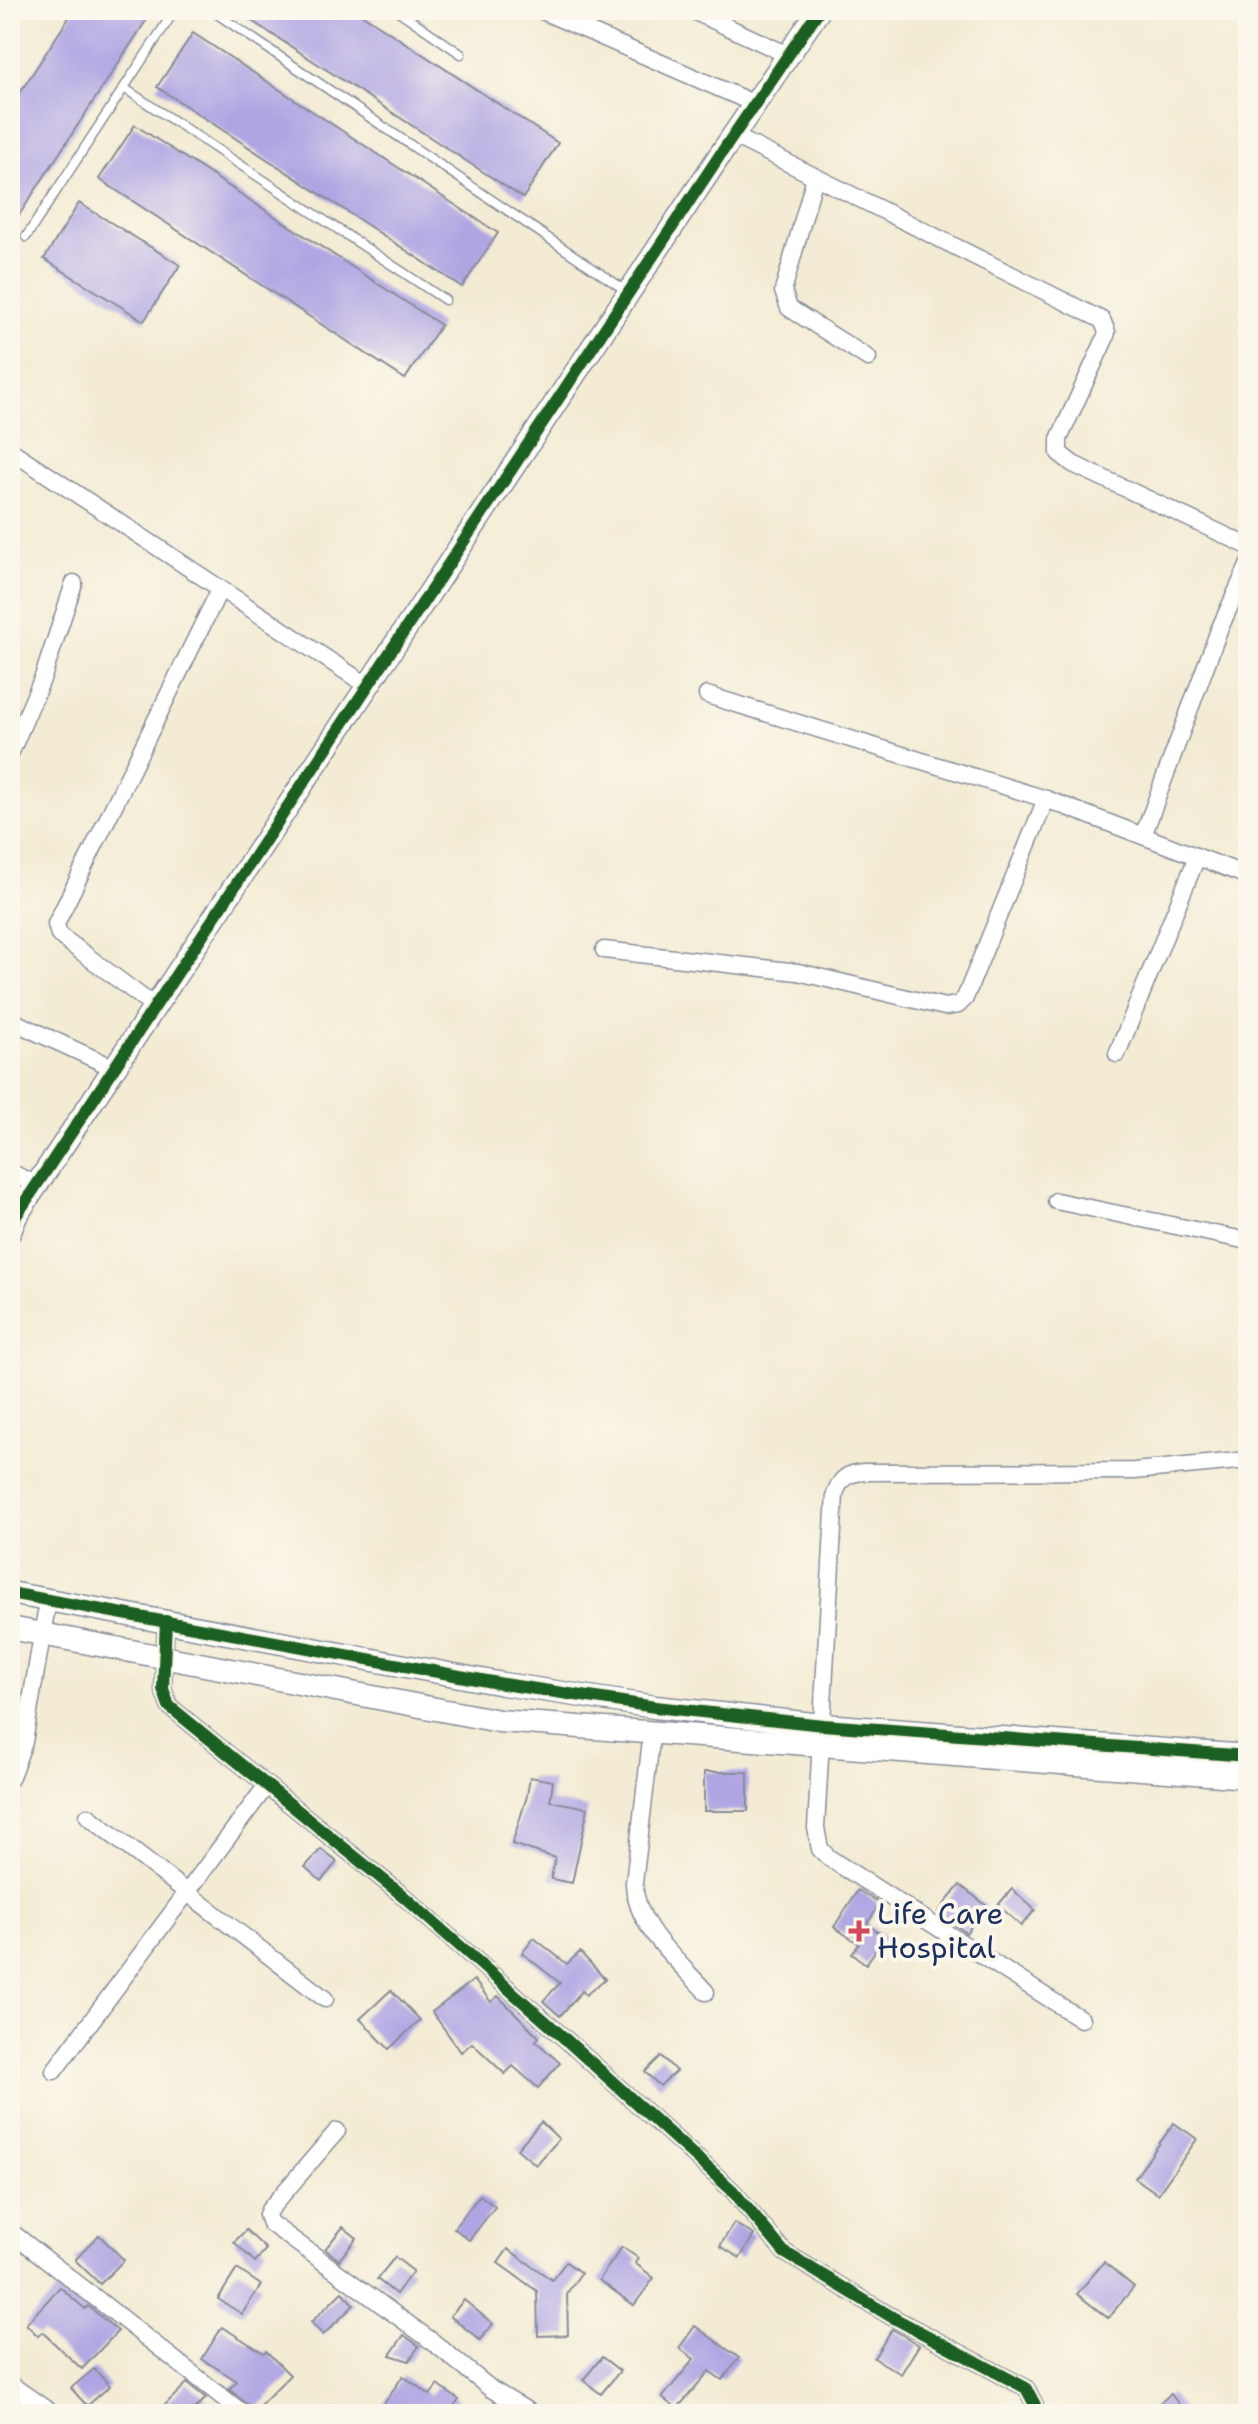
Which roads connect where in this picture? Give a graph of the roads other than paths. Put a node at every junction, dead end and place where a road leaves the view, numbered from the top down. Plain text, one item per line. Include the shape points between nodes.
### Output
1 (175, 10) edge
2 (211, 10) edge
3 (397, 10) edge
4 (540, 10) edge
5 (691, 10) edge
6 (819, 10) edge
7 (461, 54) dead end
8 (788, 55) junction
9 (124, 88) junction
10 (755, 104) junction
11 (734, 136) junction
12 (815, 177) junction
13 (26, 237) dead end
14 (629, 293) junction
15 (445, 300) dead end
16 (868, 358) dead end
17 (10, 450) edge
18 (1248, 546) edge
19 (1248, 566) edge
20 (74, 583) dead end
21 (220, 589) junction
22 (368, 686) junction
23 (707, 695) dead end
24 (10, 754) edge
25 (1046, 799) junction
26 (1143, 836) junction
27 (1197, 857) junction
28 (1248, 876) edge
29 (604, 950) dead end
30 (155, 1007) junction
31 (10, 1020) edge
32 (1117, 1054) dead end
33 (114, 1068) junction
34 (10, 1172) edge
35 (37, 1185) junction
36 (1056, 1201) dead end
37 (10, 1231) edge
38 (1248, 1241) edge
39 (1248, 1460) edge
40 (10, 1593) edge
41 (48, 1600) junction
42 (166, 1621) junction
43 (10, 1628) edge
44 (42, 1634) junction
45 (164, 1657) junction
46 (652, 1732) junction
47 (822, 1735) junction
48 (1248, 1756) edge
49 (1248, 1777) edge
50 (10, 1779) edge
51 (267, 1785) junction
52 (88, 1816) dead end
53 (187, 1892) junction
54 (706, 1992) dead end
55 (325, 1999) dead end
56 (1081, 2019) dead end
57 (54, 2071) dead end
58 (337, 2131) dead end
59 (10, 2231) edge
60 (10, 2384) edge
61 (53, 2414) edge
62 (244, 2414) edge
63 (533, 2414) edge
64 (1034, 2414) edge

1 - 9 lane
2 - 14 lane
3 - 7 lane
4 - 10 street
5 - 8 street
6 - 8 street
8 - 10 street
9 - 13 lane
9 - 15 lane
10 - 11 street
11 - 12 street
11 - 14 street
12 - 16 street via 783,291 785,302
12 - 18 street via 1102,320 1105,339 1059,439 1059,453
14 - 22 street
17 - 21 street
19 - 26 street
20 - 24 street
21 - 22 street
21 - 30 street via 56,924 59,935
22 - 30 street
23 - 25 street
25 - 26 street
25 - 29 street via 958,1005 945,1007 786,970
26 - 27 street
27 - 28 street
27 - 32 street
30 - 33 street
31 - 33 street
33 - 35 street
34 - 35 street
35 - 37 street
36 - 38 street
39 - 47 street via 1134,1471 853,1472 844,1477 835,1494
40 - 41 street
41 - 42 street
41 - 44 street
42 - 45 street
42 - 47 street via 503,1684
43 - 44 street
44 - 45 street
44 - 50 street via 24,1742
45 - 46 street via 499,1721
45 - 51 street via 163,1689 169,1706
46 - 47 street
46 - 54 street via 636,1904 645,1923
47 - 48 street
47 - 49 street
47 - 56 street via 816,1828 820,1849
51 - 53 street
51 - 64 street via 562,2036 733,2191 784,2252 1026,2388
52 - 53 street
53 - 55 street
53 - 57 street
58 - 63 street via 269,2210 270,2223 491,2389
59 - 62 street
60 - 61 street

